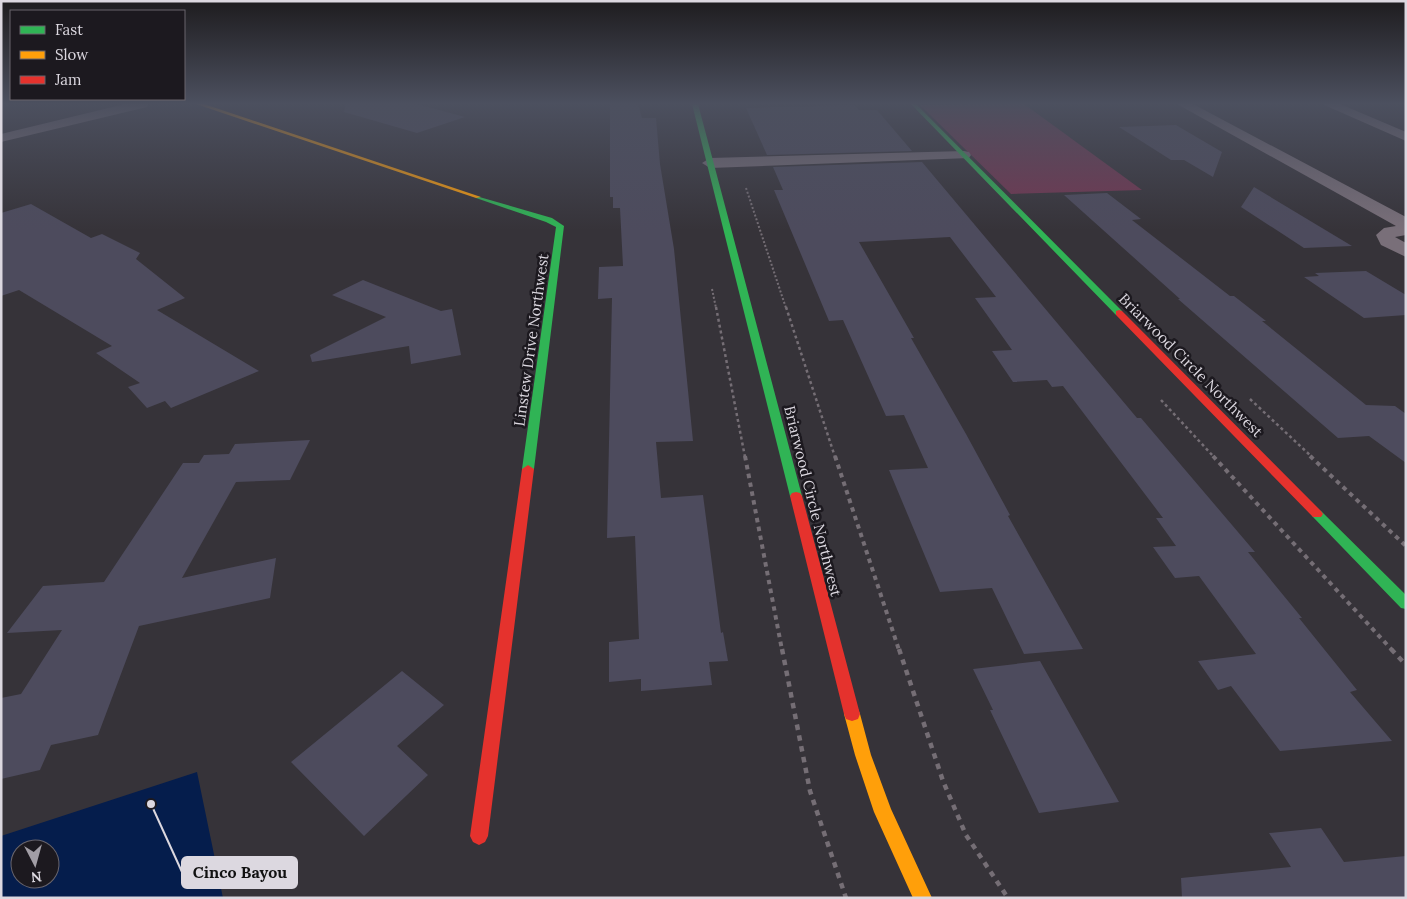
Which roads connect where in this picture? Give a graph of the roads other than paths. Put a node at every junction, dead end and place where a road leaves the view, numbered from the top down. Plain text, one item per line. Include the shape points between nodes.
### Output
1 (325, 146) edge
2 (706, 146) edge
3 (955, 146) edge
4 (1261, 146) edge
5 (964, 155) junction
6 (710, 163) junction
7 (1406, 224) edge
8 (1406, 230) edge
9 (1406, 251) edge
10 (1406, 604) edge
11 (479, 836) dead end
12 (923, 898) edge

1 - 11 street, Linstew Drive Northwest via 560,226
2 - 6 street, Briarwood Circle Northwest
3 - 5 street, Briarwood Circle Northwest
4 - 7 street
5 - 6 street
5 - 10 street, Briarwood Circle Northwest
6 - 12 street, Briarwood Circle Northwest via 863,755 883,812
8 - 9 street via 1385,235 1388,241

